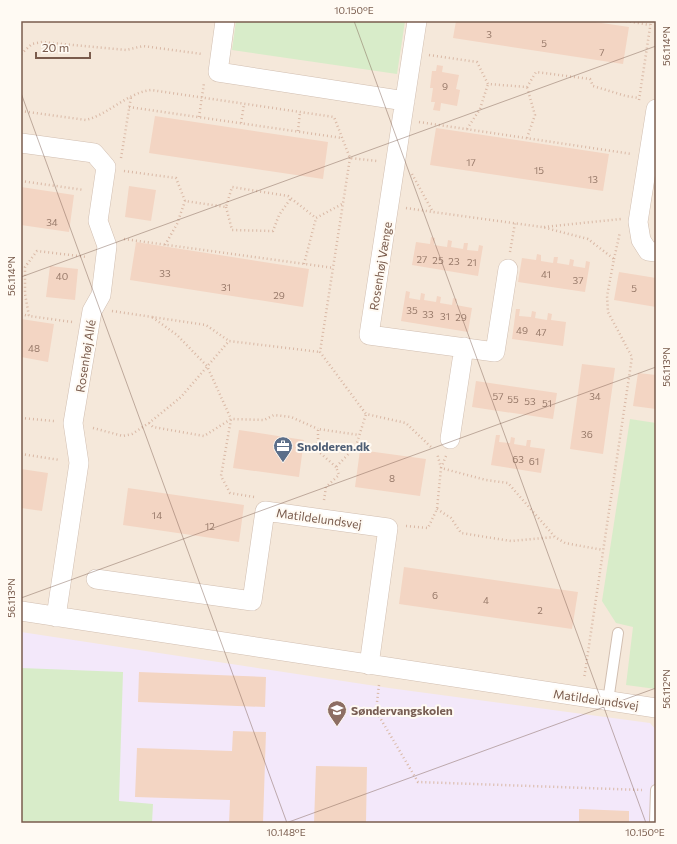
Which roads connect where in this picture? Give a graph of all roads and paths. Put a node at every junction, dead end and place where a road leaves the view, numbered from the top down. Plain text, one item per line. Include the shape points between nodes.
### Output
1 (225, 21) edge
2 (417, 21) edge
3 (626, 21) edge
4 (651, 23) edge
5 (413, 53) junction
6 (21, 54) edge
7 (220, 56) junction
8 (488, 84) junction
9 (527, 87) junction
10 (131, 97) junction
11 (202, 98) junction
12 (639, 98) junction
13 (244, 104) junction
14 (129, 107) junction
15 (647, 107) edge
16 (404, 110) junction
17 (21, 111) edge
18 (300, 112) junction
19 (199, 117) junction
20 (241, 123) junction
21 (466, 129) junction
22 (298, 131) junction
23 (342, 138) junction
24 (527, 138) junction
25 (21, 143) edge
26 (350, 158) junction
27 (631, 161) dead end
28 (121, 163) dead end
29 (396, 164) junction
30 (120, 170) dead end
31 (21, 181) edge
32 (650, 186) edge
33 (102, 193) junction
34 (291, 198) junction
35 (185, 201) junction
36 (344, 202) junction
37 (390, 206) junction
38 (226, 207) junction
39 (433, 212) junction
40 (623, 212) dead end
41 (316, 218) junction
42 (515, 223) junction
43 (542, 227) junction
44 (619, 234) dead end
45 (103, 236) junction
46 (165, 244) junction
47 (656, 252) edge
48 (106, 259) junction
49 (614, 259) junction
50 (304, 264) junction
51 (21, 266) edge
52 (25, 267) junction
53 (334, 268) junction
54 (508, 269) joint
55 (21, 314) edge
56 (29, 316) junction
57 (92, 316) junction
58 (152, 317) junction
59 (229, 341) junction
60 (464, 347) junction
61 (320, 352) junction
62 (207, 366) junction
63 (366, 414) junction
64 (21, 418) edge
65 (231, 419) junction
66 (73, 423) junction
67 (149, 423) junction
68 (318, 429) junction
69 (359, 435) junction
70 (450, 439) dead end
71 (21, 454) edge
72 (79, 463) junction
73 (336, 467) junction
74 (442, 468) junction
75 (261, 498) dead end
76 (323, 507) dead end
77 (436, 509) junction
78 (401, 522) dead end
79 (555, 537) junction
80 (603, 550) junction
81 (96, 579) dead end
82 (21, 611) edge
83 (56, 617) junction
84 (618, 634) dead end
85 (375, 665) junction
86 (582, 697) junction
87 (608, 701) junction
88 (656, 708) edge
89 (655, 790) edge
90 (655, 823) edge

1 - 7 street
2 - 5 street, Rosenhøj Vænge
3 - 4 path
4 - 12 path
5 - 8 path via 477,62
5 - 16 street, Rosenhøj Vænge
6 - 7 path via 32,44 42,42 126,50 143,46
7 - 16 street via 218,72
8 - 9 path
8 - 21 path via 480,109
9 - 12 path via 536,72 590,79 593,86
9 - 24 path via 535,115
10 - 11 path via 141,91 151,90
10 - 14 path
10 - 17 path via 86,120
11 - 13 path
11 - 19 path
12 - 15 path
13 - 18 path
13 - 20 path
14 - 19 path
14 - 28 path
15 - 32 street
16 - 21 path
16 - 29 street, Rosenhøj Vænge
18 - 22 path
18 - 23 path via 334,117
19 - 20 path
20 - 22 path
21 - 24 path
22 - 23 path
23 - 26 path
24 - 27 path via 632,154
25 - 33 street, Rosenhøj Allé via 94,153 106,167
26 - 29 path
26 - 36 path
29 - 37 street, Rosenhøj Vænge
29 - 39 path via 413,176
30 - 35 path via 176,178
31 - 33 path
32 - 47 street via 638,222 641,240 648,251
33 - 45 street, Rosenhøj Allé via 98,220
34 - 38 path via 232,187
34 - 38 path via 279,215 273,231 232,230
34 - 41 path
35 - 38 path
35 - 46 path via 177,224
36 - 41 path
36 - 53 path
37 - 39 path
37 - 60 street, Rosenhøj Vænge via 369,335
39 - 42 path
40 - 43 path via 621,219
41 - 50 path
42 - 43 path
42 - 54 path
43 - 49 path via 588,239
44 - 49 path
45 - 46 path
45 - 48 street, Rosenhøj Allé via 107,246
46 - 50 path
48 - 52 path via 36,251
48 - 57 street, Rosenhøj Allé via 101,295
49 - 80 path via 607,296 608,312 632,357
50 - 53 path
51 - 52 path
52 - 56 path via 25,294
53 - 61 path
54 - 60 street, Rosenhøj Vænge via 495,352
55 - 56 path
56 - 57 path
57 - 58 path
57 - 66 street, Rosenhøj Allé
58 - 59 path via 206,325
58 - 62 path via 177,335
59 - 61 path
59 - 62 path
60 - 70 street
61 - 63 path
62 - 65 path
62 - 67 path via 182,397
63 - 69 path
63 - 74 path via 406,423 436,452
64 - 66 path
65 - 67 path via 204,436 153,427
65 - 68 path via 264,420 274,415 291,417
65 - 75 path via 221,476 230,493
66 - 67 path via 123,436 132,434
66 - 72 street, Rosenhøj Allé
68 - 69 path
68 - 73 path via 318,451
69 - 73 path via 356,446
71 - 72 path
72 - 83 street, Rosenhøj Allé
73 - 76 path via 339,475 326,487
74 - 77 path
74 - 79 path via 508,483
77 - 78 path via 428,528 404,526
77 - 79 path via 451,518 461,533 511,541
79 - 80 path via 565,544
80 - 86 path
81 - 85 street, Matildelundsvej via 252,601 265,511 388,528
82 - 83 street, Matildelundsvej
83 - 85 street, Matildelundsvej
84 - 87 lane
85 - 86 street, Matildelundsvej
85 - 89 path via 376,712 418,782
86 - 87 street, Matildelundsvej
87 - 88 street, Matildelundsvej
89 - 90 lane

